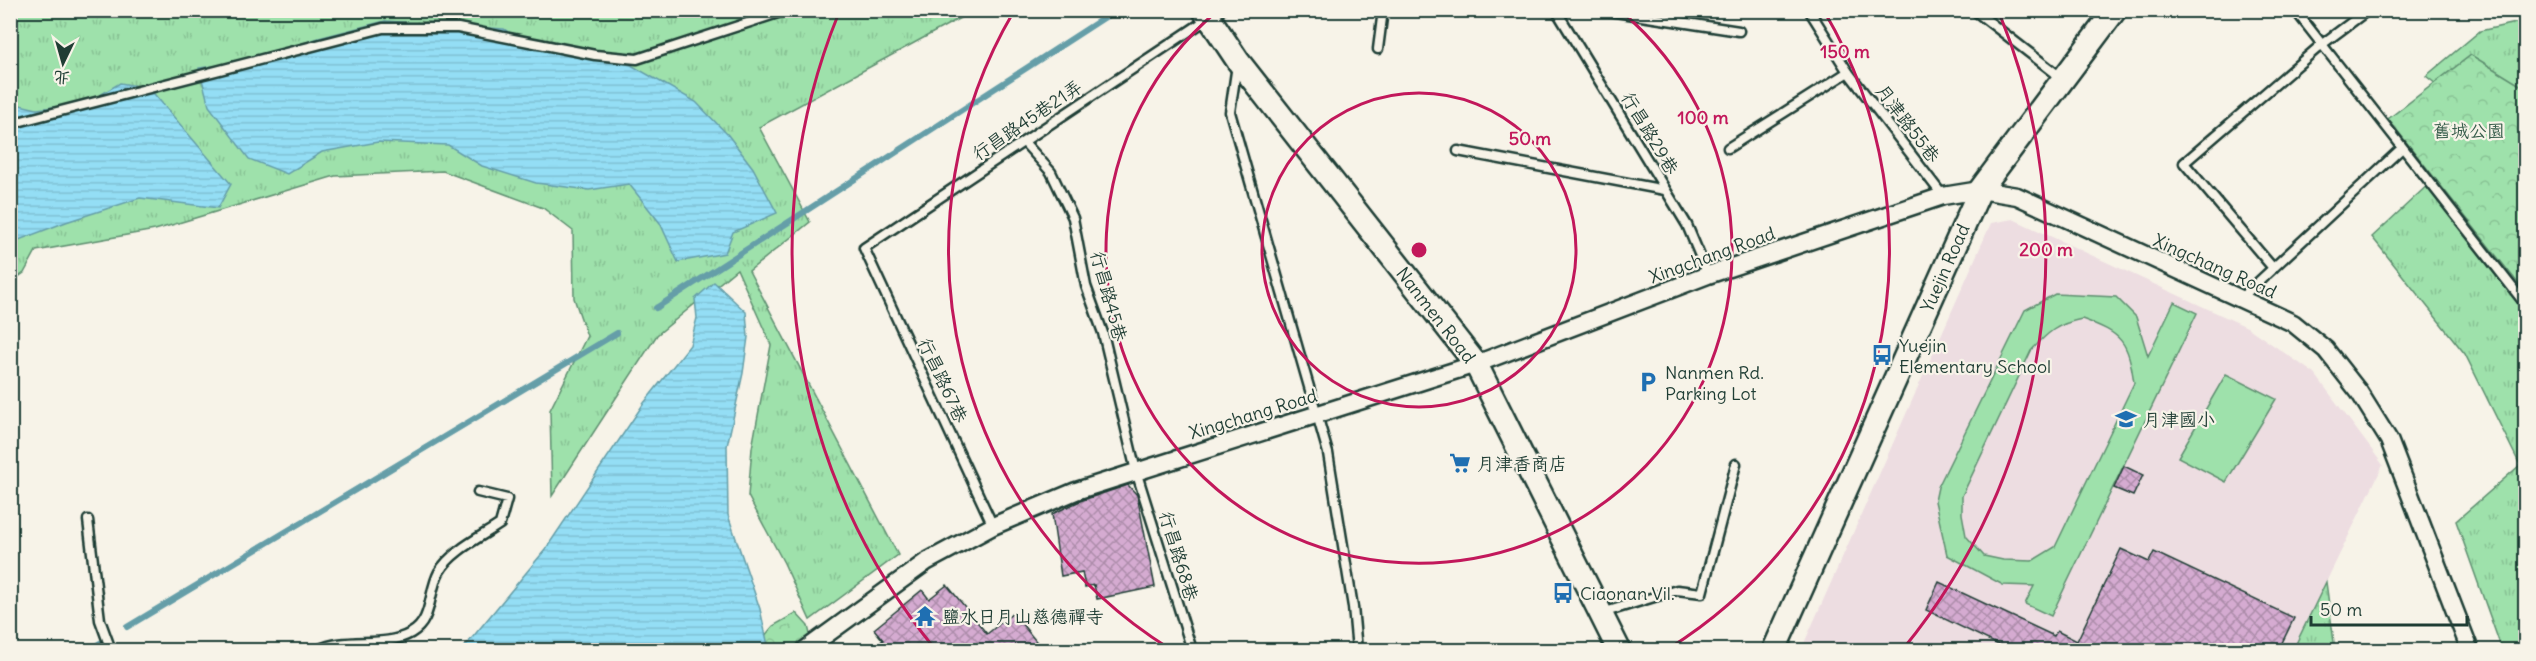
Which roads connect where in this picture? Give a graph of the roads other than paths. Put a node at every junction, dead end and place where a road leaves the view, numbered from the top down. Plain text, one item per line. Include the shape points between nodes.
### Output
1 (787, 10) edge
2 (1383, 10) edge
3 (1556, 10) edge
4 (1602, 10) edge
5 (1809, 10) edge
6 (1974, 10) edge
7 (2115, 10) edge
8 (2295, 10) edge
9 (2368, 10) edge
10 (1211, 13) edge
11 (1739, 31) dead end
12 (2322, 45) junction
13 (1378, 49) dead end
14 (1238, 61) junction
15 (1848, 72) junction
16 (2063, 79) junction
17 (10, 124) edge
18 (1024, 142) junction
19 (1728, 148) dead end
20 (2402, 148) junction
21 (1458, 151) dead end
22 (1665, 190) junction
23 (1980, 190) junction
24 (1943, 196) junction
25 (864, 248) joint
26 (2273, 268) junction
27 (1708, 275) junction
28 (2240, 299) junction
29 (2526, 306) edge
30 (1476, 364) junction
31 (1316, 415) junction
32 (1736, 464) dead end
33 (1136, 471) junction
34 (478, 492) dead end
35 (87, 520) dead end
36 (993, 526) junction
37 (1600, 614) junction
38 (820, 645) edge
39 (111, 651) edge
40 (318, 651) edge
41 (805, 651) edge
42 (1192, 651) edge
43 (1357, 651) edge
44 (1619, 651) edge
45 (1774, 651) edge
46 (2470, 651) edge

1 - 17 lane via 638,59 595,55 458,28 383,28
2 - 13 lane
3 - 22 lane, 行昌路29巷
4 - 11 lane
5 - 15 lane, 月津路55巷
6 - 16 lane
7 - 16 street, Yuejin Road
8 - 12 lane
9 - 12 lane
10 - 14 street, Nanmen Road
10 - 18 lane, 行昌路45巷21弄
12 - 20 lane
12 - 26 lane via 2184,163
14 - 30 street, Nanmen Road
14 - 31 lane via 1230,112
15 - 19 lane
15 - 24 lane, 月津路55巷
16 - 23 street, Yuejin Road
18 - 25 lane, 行昌路45巷21弄
18 - 33 lane, 行昌路45巷 via 1051,172 1073,218 1086,286 1103,333
20 - 26 lane
20 - 29 lane
21 - 22 lane
22 - 27 lane, 行昌路29巷 via 1687,225
23 - 24 street, Xingchang Road
23 - 28 street, Xingchang Road via 2017,196
23 - 45 street, Yuejin Road
24 - 27 street, Xingchang Road
25 - 36 lane, 行昌路67巷
26 - 28 lane
27 - 30 street, Xingchang Road
28 - 46 street, Xingchang Road via 2293,323 2326,350 2359,392 2389,441
30 - 31 street, Xingchang Road
30 - 37 street, Nanmen Road
31 - 33 street, Xingchang Road
31 - 43 lane via 1335,490
32 - 37 lane via 1702,592 1677,590
33 - 36 street, Xingchang Road
33 - 42 lane, 行昌路68巷
34 - 40 lane via 507,499 500,524 448,560 439,573 423,624 410,634 389,640 332,643
35 - 39 lane via 100,620
36 - 38 street, Xingchang Road via 926,562
37 - 44 street, Nanmen Road
38 - 41 street, Xingchang Road

